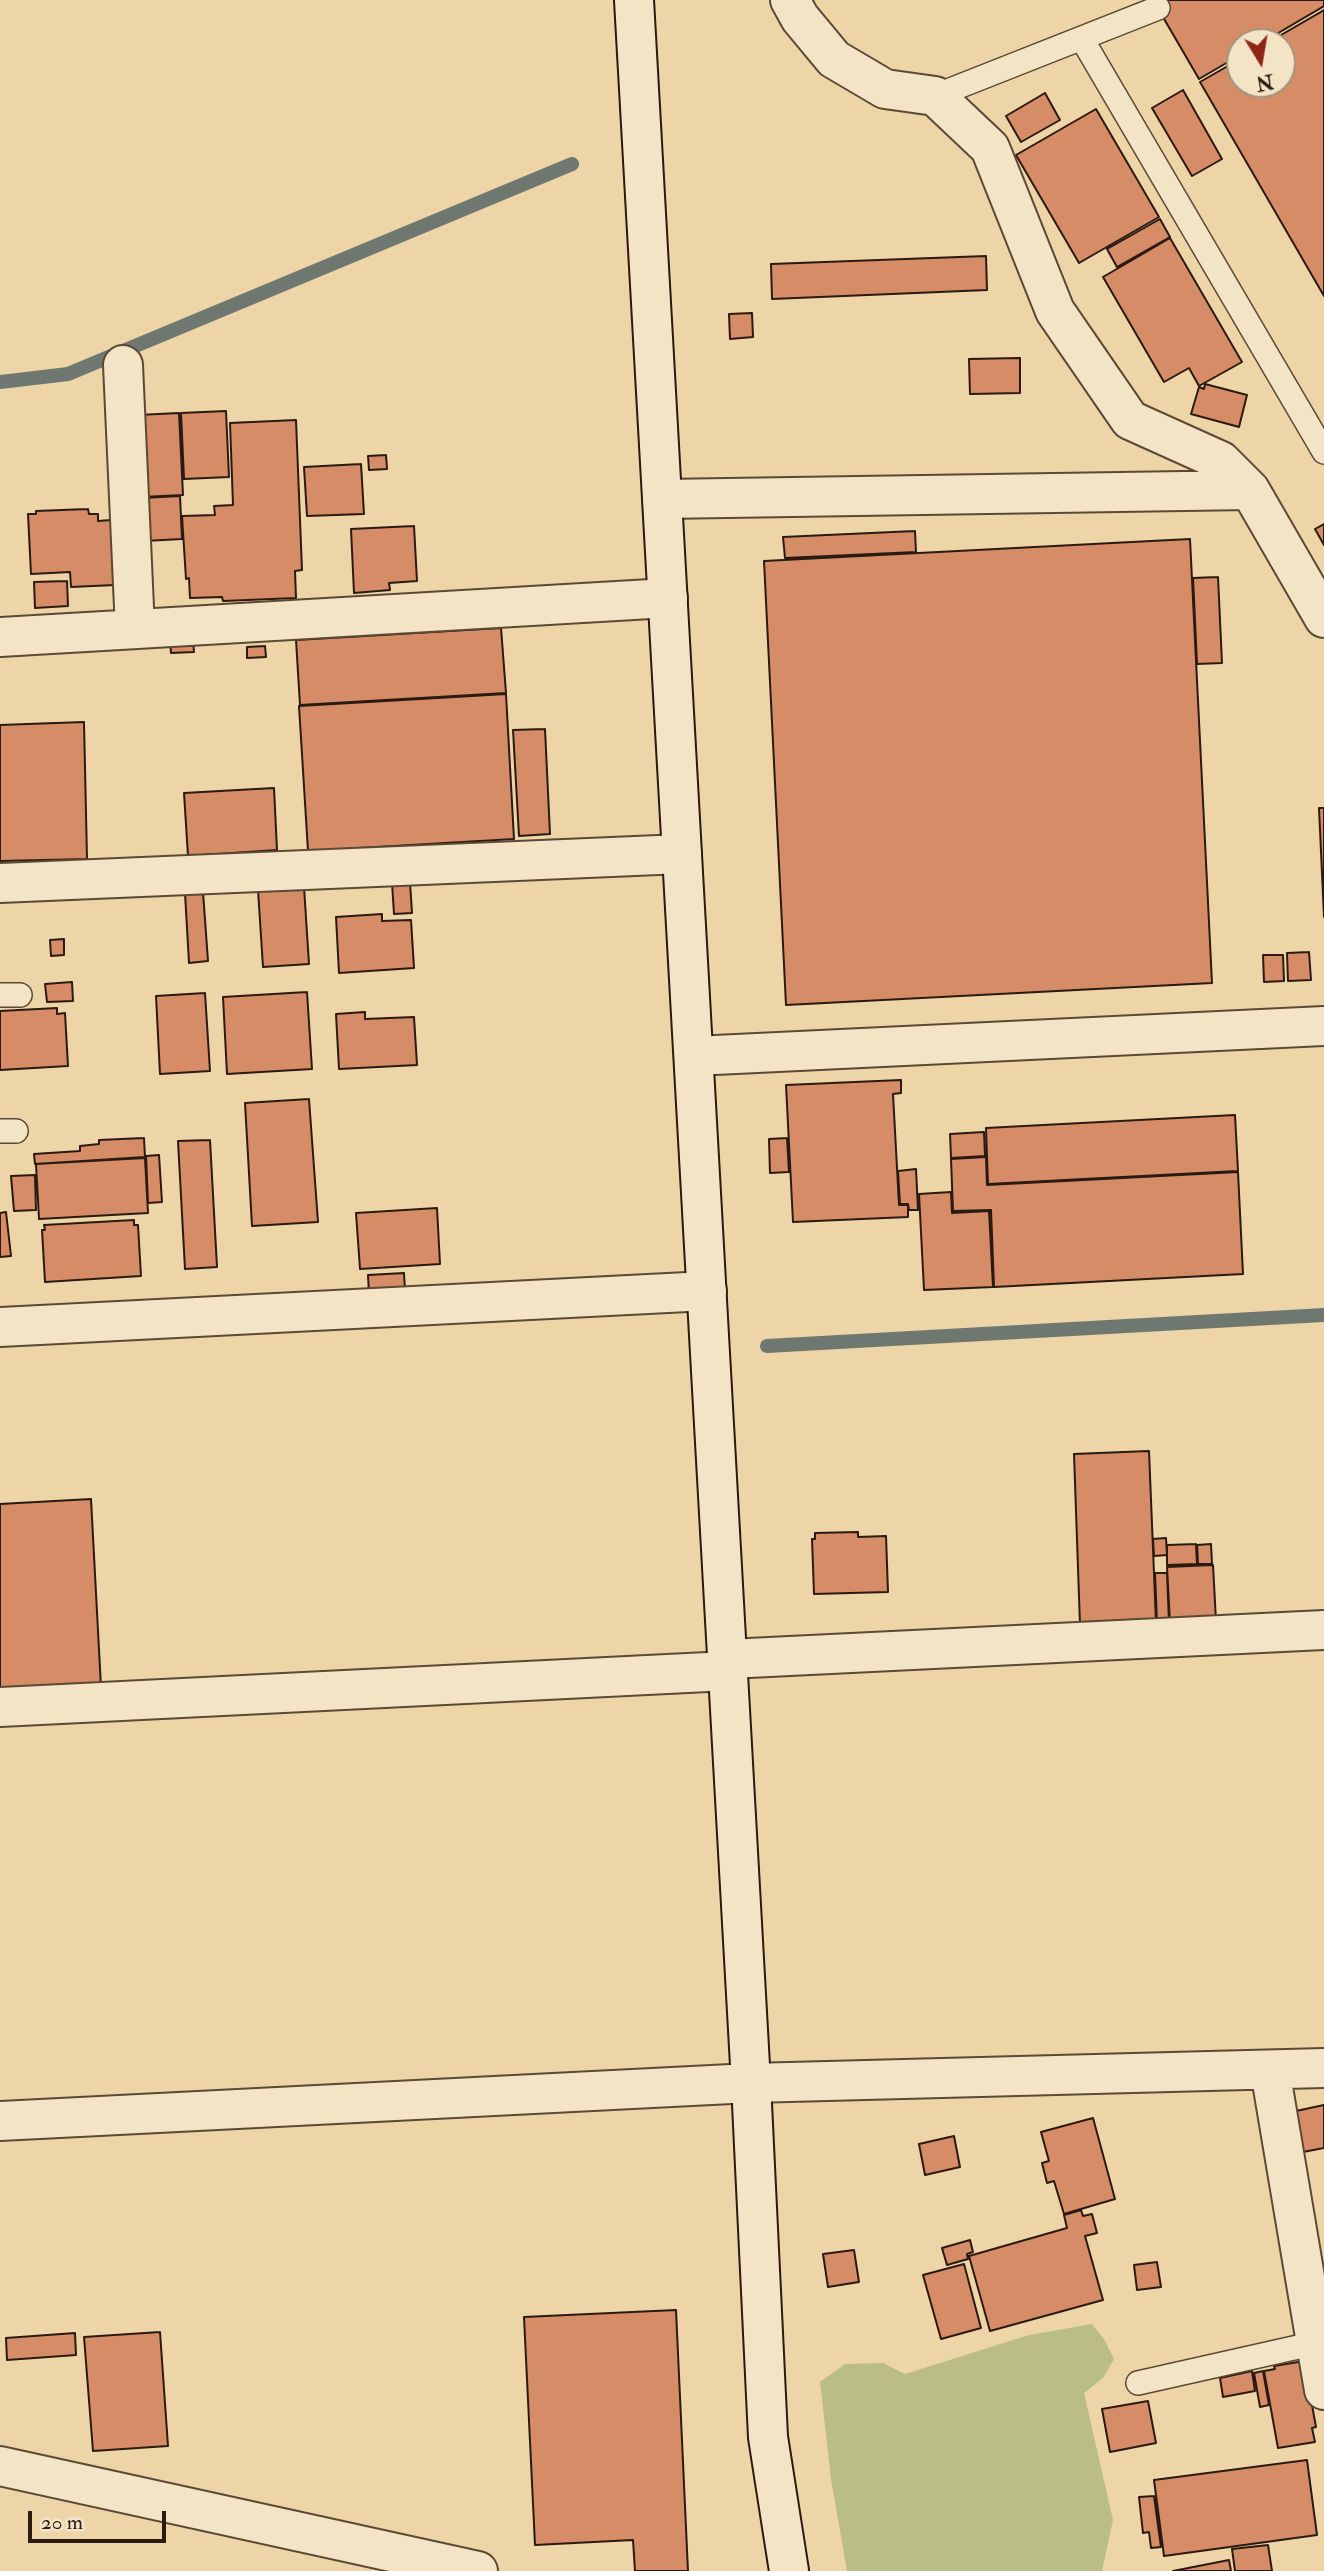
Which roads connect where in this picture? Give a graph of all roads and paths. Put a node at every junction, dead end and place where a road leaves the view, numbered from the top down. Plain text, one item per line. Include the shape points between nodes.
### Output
1 (634, 0) edge
2 (790, 0) edge
3 (1158, 8) dead end
4 (1082, 39) junction
5 (935, 96) junction
6 (123, 365) dead end
7 (1324, 452) edge
8 (1250, 490) junction
9 (663, 499) junction
10 (668, 598) junction
11 (1324, 618) edge
12 (135, 629) junction
13 (0, 636) edge
14 (682, 854) junction
15 (0, 883) edge
16 (1324, 1026) edge
17 (694, 1056) junction
18 (707, 1291) junction
19 (0, 1327) edge
20 (1324, 1630) edge
21 (728, 1665) junction
22 (0, 1707) edge
23 (1324, 2068) edge
24 (1270, 2070) junction
25 (751, 2083) junction
26 (0, 2121) edge
27 (1316, 2343) junction
28 (1138, 2383) dead end
29 (1324, 2390) edge
30 (0, 2466) edge
31 (478, 2571) edge
32 (789, 2571) edge

1 - 9 street
2 - 5 street via 834,59 885,89
3 - 4 lane
4 - 5 lane
4 - 7 lane
5 - 8 street via 990,148 1055,311 1130,420 1222,461
6 - 12 street
8 - 9 street
8 - 11 street
9 - 10 street
10 - 12 street
10 - 14 street
12 - 13 street
14 - 15 street
14 - 17 street
16 - 17 street
17 - 18 street
18 - 19 street
18 - 21 street
20 - 21 street
21 - 22 street
21 - 25 street
23 - 24 street
24 - 25 street
24 - 27 street
25 - 26 street
25 - 32 street via 768,2437
27 - 28 lane
27 - 29 street
30 - 31 street

